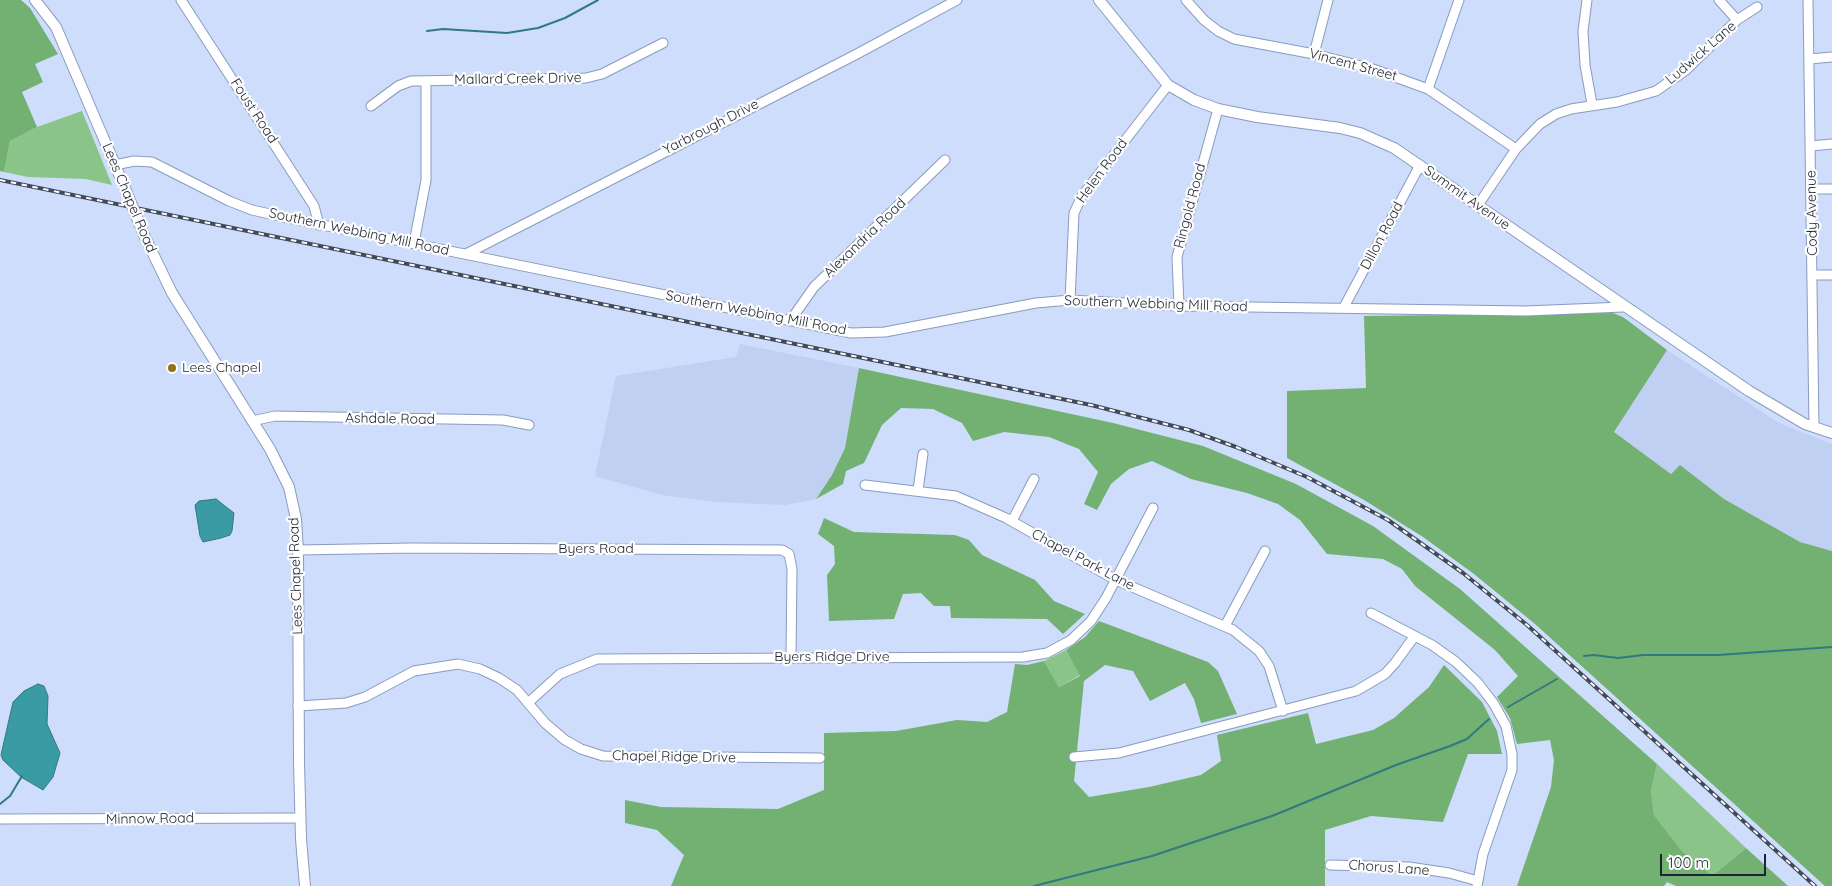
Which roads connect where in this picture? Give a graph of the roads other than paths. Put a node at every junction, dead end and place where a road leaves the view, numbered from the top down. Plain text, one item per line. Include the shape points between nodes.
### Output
1 (35, 0) edge
2 (181, 0) edge
3 (957, 0) edge
4 (1099, 0) edge
5 (1186, 0) edge
6 (1328, 0) edge
7 (1459, 0) edge
8 (1588, 0) edge
9 (1719, 0) edge
10 (1808, 0) edge
11 (1758, 8) dead end
12 (1737, 20) junction
13 (663, 43) dead end
14 (1314, 54) junction
15 (1832, 57) edge
16 (1809, 59) junction
17 (426, 81) junction
18 (1168, 85) junction
19 (1428, 89) junction
20 (1592, 104) junction
21 (372, 106) dead end
22 (1218, 109) junction
23 (1832, 144) edge
24 (1811, 146) junction
25 (1516, 148) junction
26 (945, 160) dead end
27 (115, 165) junction
28 (1420, 165) junction
29 (1812, 189) junction
30 (1832, 189) edge
31 (1478, 205) junction
32 (319, 224) junction
33 (414, 243) junction
34 (466, 254) junction
35 (1814, 275) junction
36 (1832, 275) edge
37 (1070, 300) junction
38 (1179, 306) junction
39 (1344, 307) junction
40 (1623, 307) junction
41 (790, 321) junction
42 (252, 421) junction
43 (529, 425) dead end
44 (1814, 427) junction
45 (1832, 433) edge
46 (923, 454) dead end
47 (1034, 479) dead end
48 (865, 485) dead end
49 (918, 490) junction
50 (1153, 508) dead end
51 (1012, 521) junction
52 (298, 550) junction
53 (1265, 551) dead end
54 (1116, 580) junction
55 (1371, 613) dead end
56 (1225, 626) junction
57 (1414, 637) junction
58 (790, 658) junction
59 (529, 702) junction
60 (298, 706) junction
61 (1283, 711) junction
62 (1074, 757) dead end
63 (820, 758) dead end
64 (300, 818) junction
65 (0, 819) edge
66 (1330, 865) dead end
67 (1477, 883) edge
68 (305, 886) edge

1 - 27 main road, Lees Chapel Road via 56,26
2 - 32 street, Foust Road via 314,206
3 - 34 street, Yarbrough Drive
4 - 18 main road, Summit Avenue
5 - 14 street, Vincent Street via 1204,20 1234,39
6 - 14 street
7 - 19 street
8 - 20 street via 1584,31 1585,64
9 - 12 street
10 - 16 street, Cody Avenue
11 - 12 street, Ludwick Lane
12 - 20 street, Ludwick Lane via 1686,70 1656,90 1617,102
13 - 17 street, Mallard Creek Drive via 602,74 586,78
14 - 19 street, Vincent Street via 1399,77
15 - 16 street
16 - 24 street, Cody Avenue
17 - 21 street, Mallard Creek Drive via 411,81 398,86
17 - 33 street via 426,180
18 - 22 main road, Summit Avenue
18 - 37 street, Helen Road via 1082,196 1074,212
19 - 25 street, Vincent Street
20 - 25 street, Ludwick Lane via 1556,114
22 - 28 main road, Summit Avenue via 1360,133 1394,148
22 - 38 street, Ringold Road via 1177,257
23 - 24 street
24 - 29 street, Cody Avenue
25 - 31 street, Ludwick Lane
26 - 41 street, Alexandria Road via 814,287
27 - 32 street, Southern Webbing Mill Road via 152,162 237,204
27 - 42 main road, Lees Chapel Road, bridge via 172,293
28 - 31 main road, Summit Avenue
28 - 39 street, Dillon Road
29 - 30 street
29 - 35 street, Cody Avenue
31 - 40 main road, Summit Avenue
32 - 33 street, Southern Webbing Mill Road
33 - 34 street, Southern Webbing Mill Road
34 - 41 street, Southern Webbing Mill Road
35 - 36 street
35 - 44 street, Cody Avenue
37 - 38 street, Southern Webbing Mill Road
37 - 41 street, Southern Webbing Mill Road via 1036,303 886,332 851,333
38 - 39 street, Southern Webbing Mill Road
39 - 40 street, Southern Webbing Mill Road via 1526,311
40 - 44 main road, Summit Avenue via 1749,391
42 - 43 street, Ashdale Road via 275,416 503,420
42 - 52 main road, Lees Chapel Road via 289,487 296,518
44 - 45 main road, Summit Avenue
46 - 49 street
47 - 51 street
48 - 49 street, Chapel Park Lane
49 - 51 street, Chapel Park Lane via 956,496
50 - 54 street, Byers Ridge Drive
51 - 54 street, Chapel Park Lane
52 - 58 street, Byers Road via 782,550 789,554 792,569
52 - 60 main road, Lees Chapel Road
53 - 56 street
54 - 56 street, Chapel Park Lane
54 - 58 street, Byers Ridge Drive via 1091,622 1071,640 1047,653 1023,656
55 - 57 street
56 - 61 street, Chapel Park Lane via 1259,651 1268,666
57 - 61 street via 1395,664 1373,682 1337,698
57 - 67 street via 1456,662 1478,683 1494,704 1510,739 1512,770 1483,854
58 - 59 street, Byers Ridge Drive via 597,659 560,674
59 - 60 street, Chapel Ridge Drive via 499,678 458,664 414,671 365,697 346,703
59 - 63 street, Chapel Ridge Drive via 544,722 565,740 604,756
60 - 64 main road, Lees Chapel Road
61 - 62 street via 1118,754
64 - 65 street, Minnow Road
64 - 68 main road, Lees Chapel Road
66 - 67 street, Chorus Lane via 1409,867 1449,873

